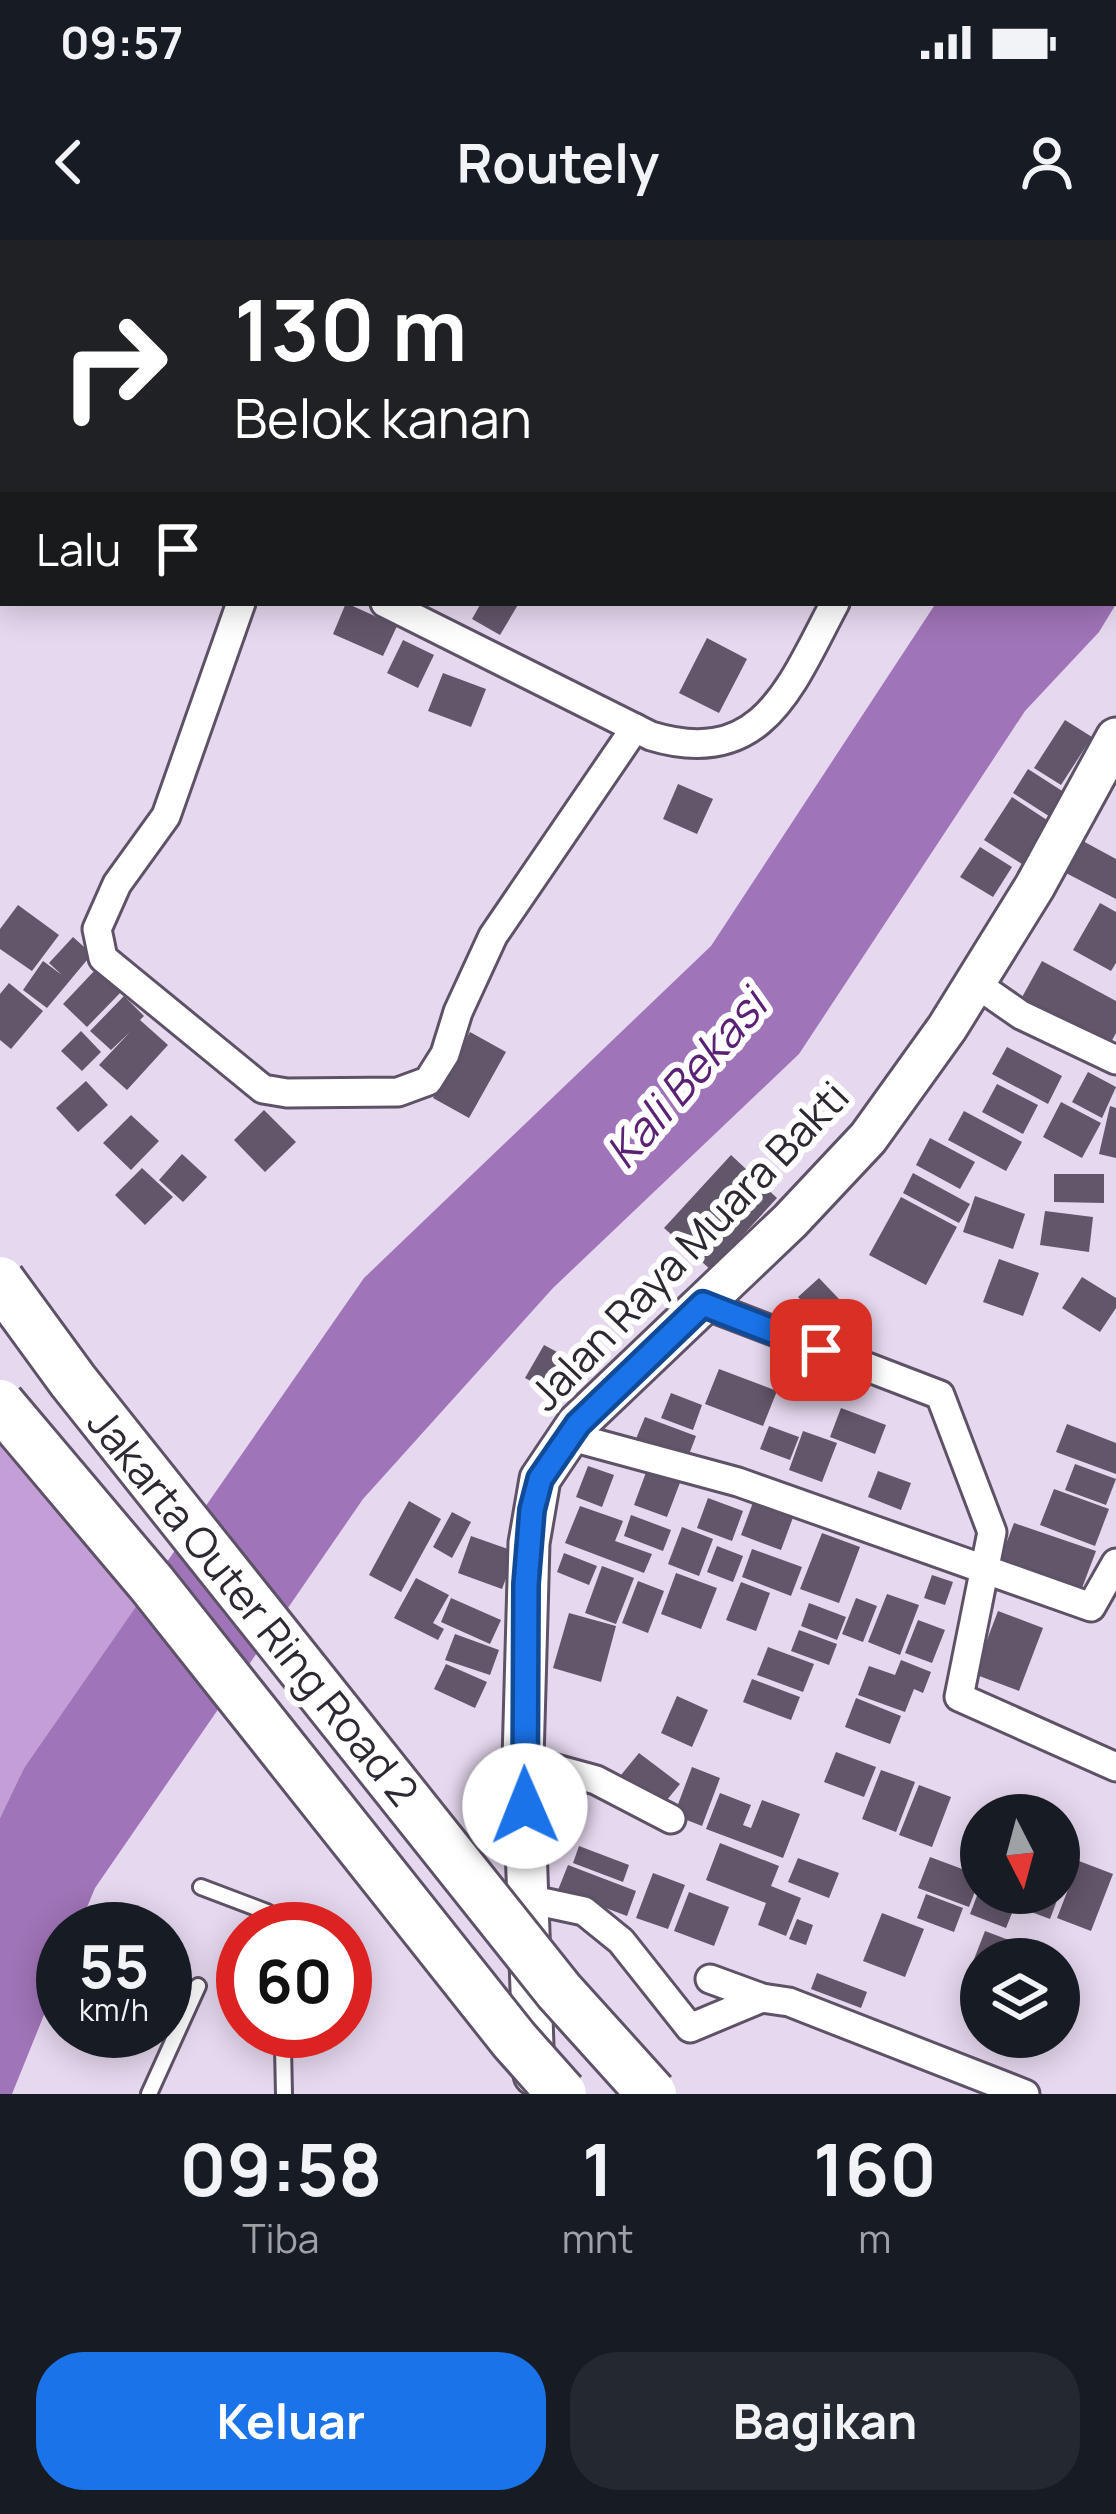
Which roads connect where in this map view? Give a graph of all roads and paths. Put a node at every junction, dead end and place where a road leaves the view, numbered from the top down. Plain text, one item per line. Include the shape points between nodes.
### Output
1 (241, 606) edge
2 (391, 606) edge
3 (833, 606) edge
4 (635, 728) junction
5 (1116, 738) edge
6 (976, 983) junction
7 (1116, 1060) edge
8 (0, 1281) edge
9 (703, 1304) junction
10 (0, 1404) edge
11 (568, 1436) junction
12 (1116, 1563) edge
13 (985, 1570) junction
14 (524, 1760) junction
15 (1116, 1767) edge
16 (671, 1819) dead end
17 (201, 1887) dead end
18 (528, 1899) junction
19 (241, 1902) edge
20 (710, 1978) dead end
21 (198, 1986) dead end
22 (762, 1998) junction
23 (283, 2058) edge
24 (149, 2094) edge
25 (284, 2094) edge
26 (535, 2094) edge
27 (562, 2094) edge
28 (652, 2094) edge
29 (1025, 2094) edge

1 - 4 street via 166,816 117,884 98,945 262,1088 398,1092 428,1081 493,936
2 - 4 street
3 - 4 street via 778,704 746,734 678,744
5 - 6 main road, Jalan Raya Muara Bakti
6 - 7 street
6 - 9 main road, Jalan Raya Muara Bakti via 868,1138
8 - 28 highway, Jakarta Outer Ring Road 2, bridge via 530,1954
9 - 11 main road, Jalan Raya Muara Bakti
9 - 13 street via 940,1396 992,1532
10 - 27 highway, Jakarta Outer Ring Road 2, bridge
11 - 13 street via 738,1483
11 - 14 main road, Jalan Raya Muara Bakti via 540,1479 532,1510
12 - 13 street via 1091,1607
13 - 15 street via 958,1696
14 - 16 street via 596,1780
14 - 18 main road, Jalan Raya Muara Bakti
17 - 19 lane
18 - 22 street via 584,1911 620,1941 690,2028
18 - 26 main road, Jalan Raya Muara Bakti
20 - 22 street
21 - 24 lane
22 - 29 street
23 - 25 lane

